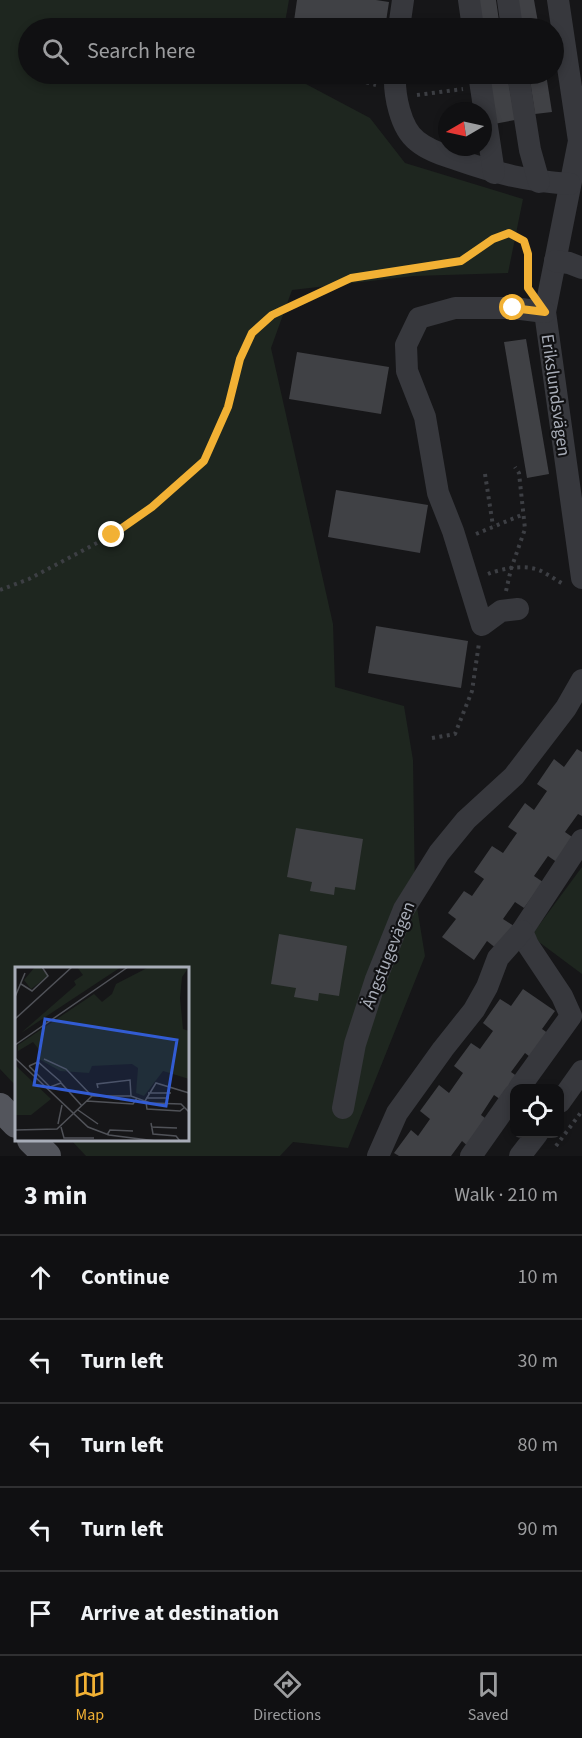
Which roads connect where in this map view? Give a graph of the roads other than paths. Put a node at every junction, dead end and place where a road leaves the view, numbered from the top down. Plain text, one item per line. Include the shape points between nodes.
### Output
1 (403, 0) edge
2 (469, 0) edge
3 (508, 0) edge
4 (558, 0) edge
5 (400, 18) edge
6 (472, 18) edge
7 (511, 18) edge
8 (561, 18) edge
9 (564, 40) edge
10 (481, 84) edge
11 (520, 84) edge
12 (395, 85) edge
13 (495, 172) junction
14 (540, 182) junction
15 (574, 182) edge
16 (555, 261) junction
17 (582, 268) edge
18 (545, 312) junction
19 (574, 582) edge
20 (510, 610) road end
21 (582, 680) edge
22 (582, 840) edge
23 (522, 931) junction
24 (582, 1071) edge
25 (523, 1084) edge
26 (564, 1096) edge
27 (510, 1101) edge
28 (0, 1107) edge
29 (344, 1108) dead end
30 (15, 1123) edge
31 (534, 1138) edge
32 (32, 1141) edge
33 (47, 1156) edge
34 (378, 1156) edge
35 (471, 1156) edge
36 (520, 1156) edge

1 - 5 street
2 - 6 street
3 - 7 street
4 - 8 street, Erikslundsvägen
9 - 15 street, Erikslundsvägen via 579,141
10 - 13 street
11 - 14 street via 530,150
12 - 13 street via 401,118 415,140 435,152
13 - 14 street
14 - 15 street
15 - 16 street, Erikslundsvägen
16 - 17 street
16 - 18 street, Erikslundsvägen
18 - 19 street, Erikslundsvägen
18 - 20 street via 455,308 419,318 406,345 407,371 425,417 438,493 482,625
21 - 29 street, Ängstugevägen via 566,708 514,776 466,820 439,853 404,909 355,1044
22 - 23 street
23 - 25 street via 571,1016
23 - 34 street via 498,958 474,1010 397,1113
24 - 26 street
27 - 35 street
28 - 30 main road
31 - 36 street
32 - 33 main road

